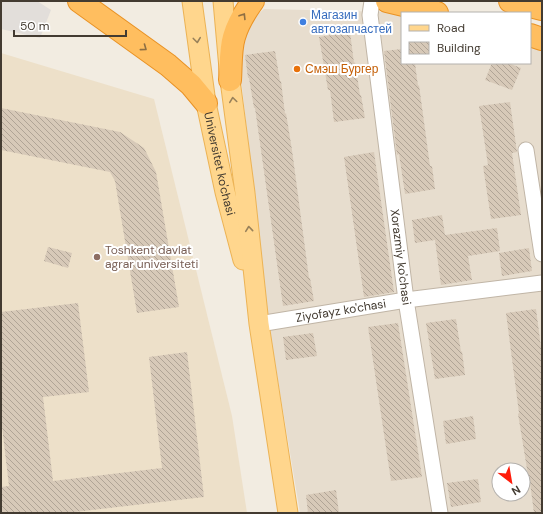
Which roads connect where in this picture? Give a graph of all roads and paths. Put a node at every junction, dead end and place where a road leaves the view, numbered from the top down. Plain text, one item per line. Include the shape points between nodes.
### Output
1 (78, 1) edge
2 (192, 1) edge
3 (223, 1) edge
4 (253, 1) edge
5 (372, 1) edge
6 (387, 1) edge
7 (510, 1) edge
8 (542, 9) edge
9 (433, 12) edge
10 (531, 36) edge
11 (542, 39) edge
12 (230, 80) junction
13 (206, 103) junction
14 (526, 150) dead end
15 (542, 254) edge
16 (542, 283) edge
17 (406, 300) junction
18 (259, 324) junction
19 (288, 513) edge
20 (440, 513) edge

1 -> 13 highway via 168,65 191,85
2 -> 13 main road, Universitet ko'chasi
3 - 12 main road, Universitet ko'chasi
12 -> 4 highway via 233,38 239,22
5 - 17 street, Xorazmiy ko'chasi via 370,15
6 - 9 highway
7 - 8 highway
10 - 11 highway
18 -> 12 main road, Universitet ko'chasi
13 - 18 main road, Universitet ko'chasi
14 - 15 street
16 - 17 street, Ziyofayz ko'chasi
17 - 18 street, Ziyofayz ko'chasi
17 - 20 street, Xorazmiy ko'chasi
18 - 19 main road, Universitet ko'chasi

